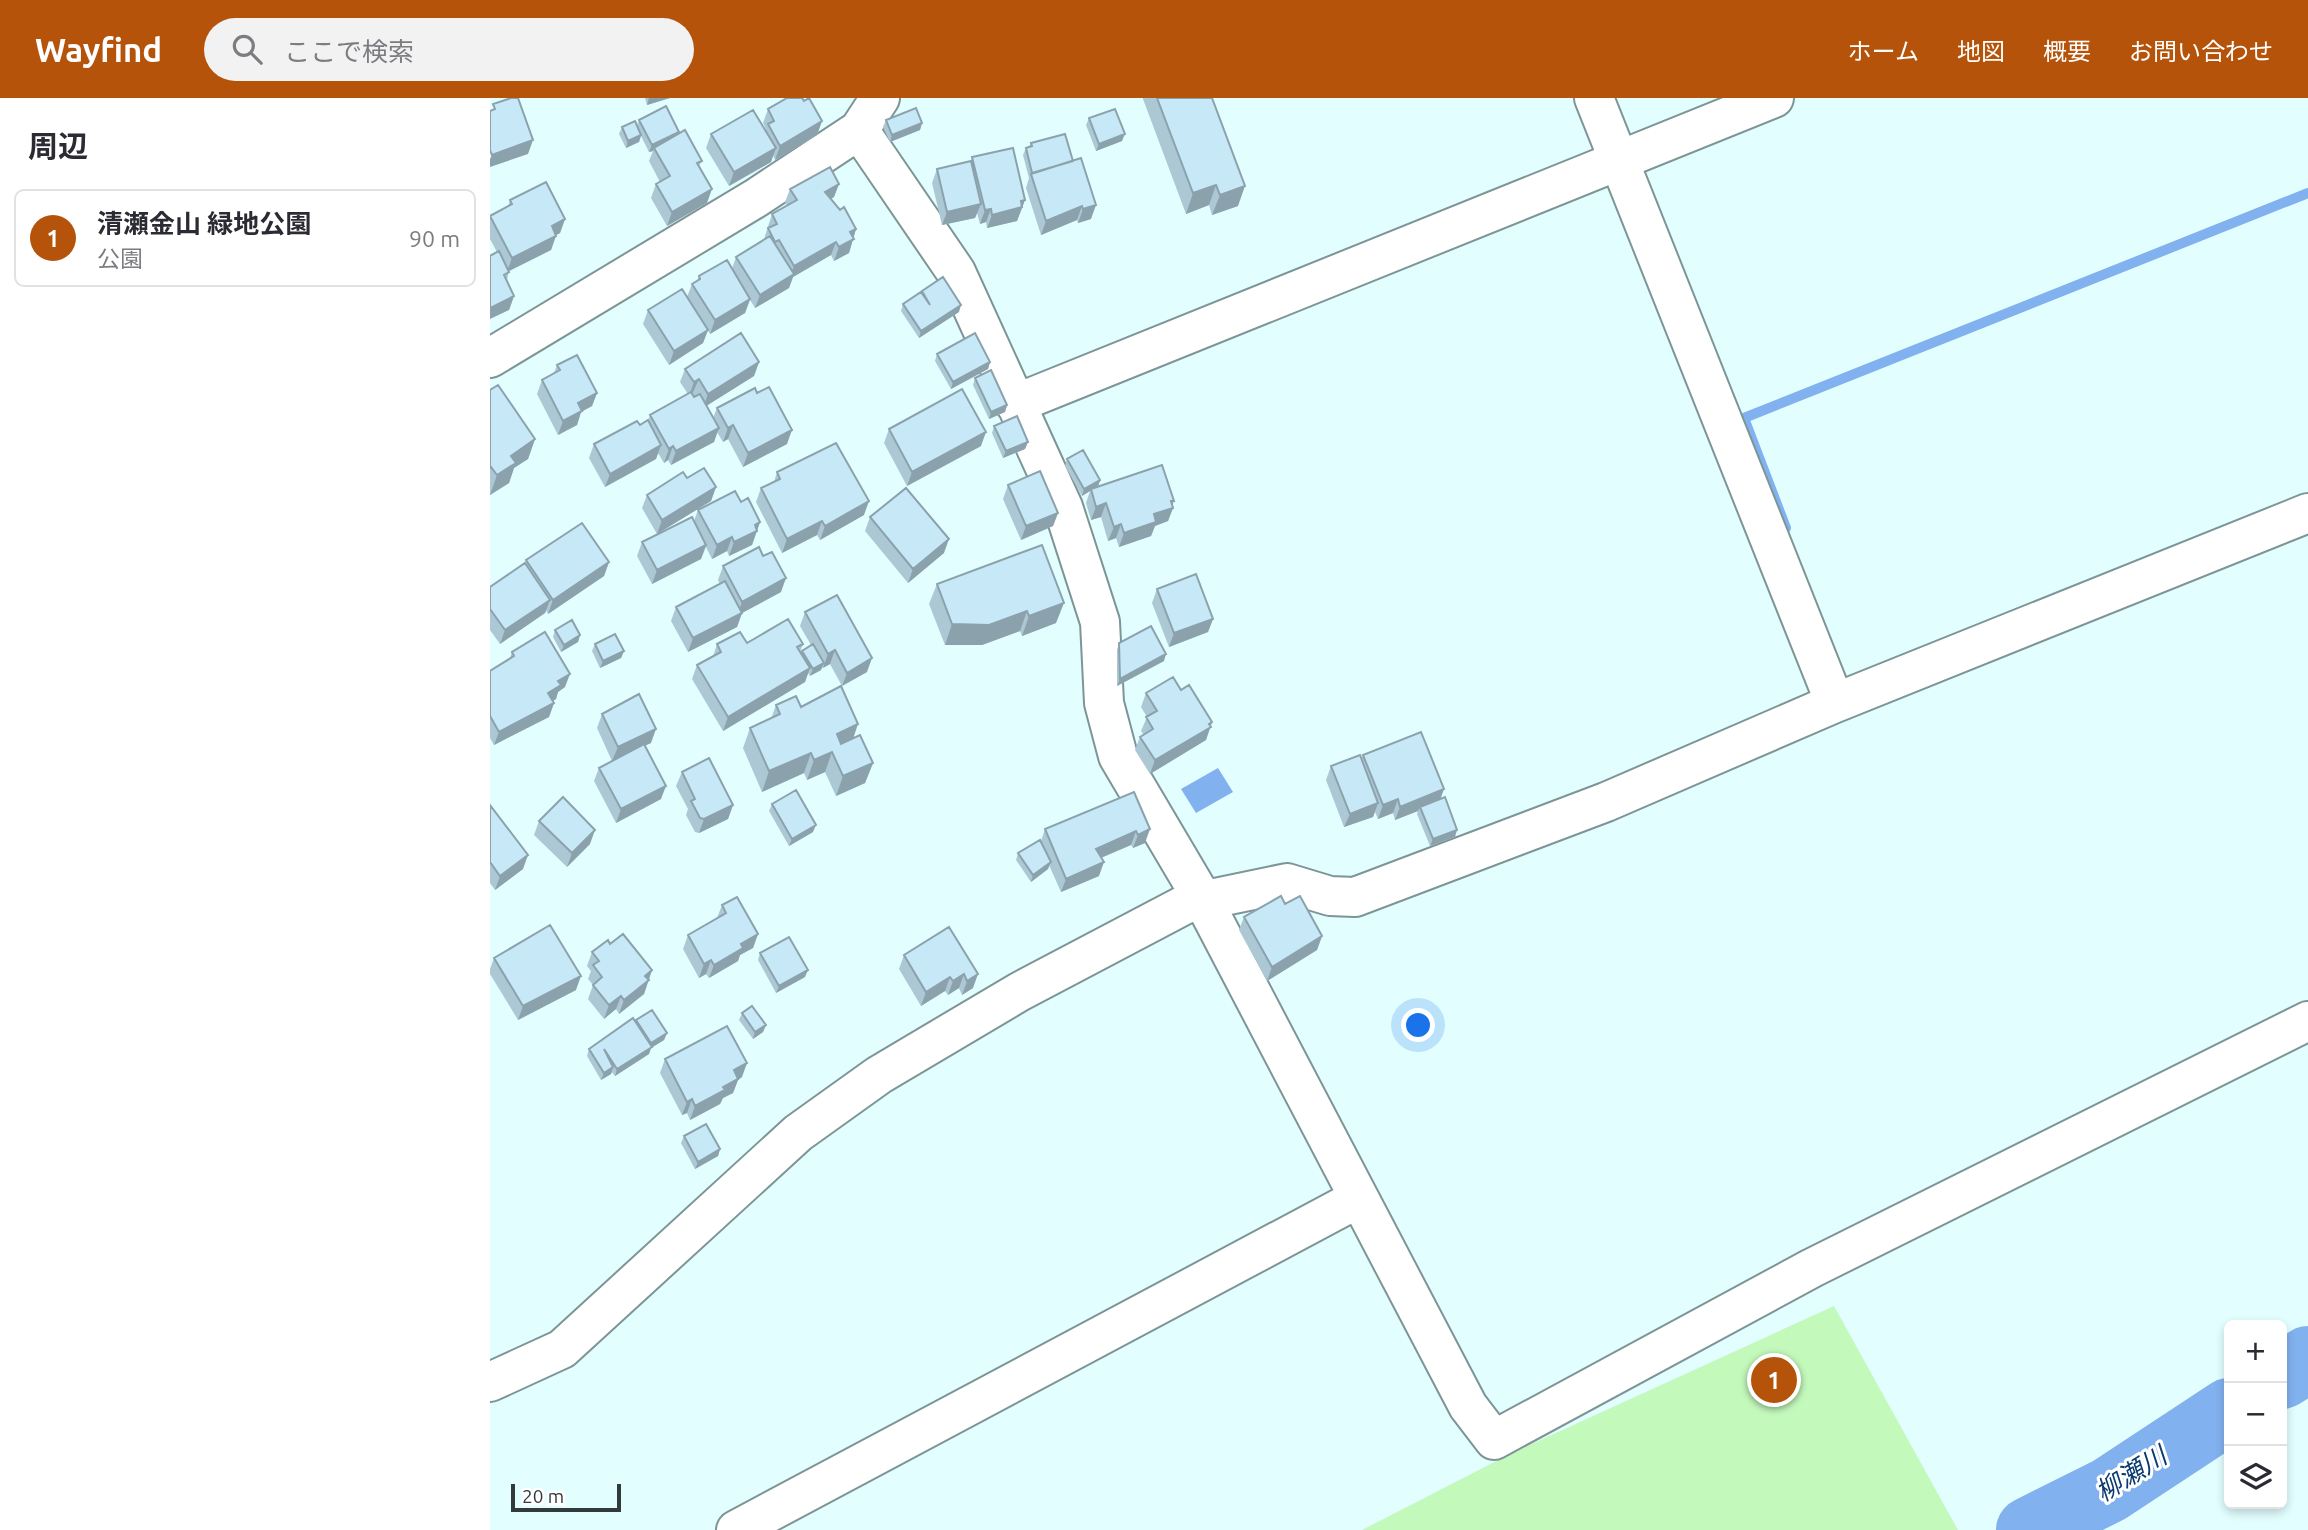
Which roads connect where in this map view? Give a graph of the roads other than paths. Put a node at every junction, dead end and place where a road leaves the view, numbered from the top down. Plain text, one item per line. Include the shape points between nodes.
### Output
1 (880, 98) edge
2 (1594, 98) edge
3 (1774, 98) edge
4 (859, 130) junction
5 (1619, 161) junction
6 (490, 358) edge
7 (1015, 404) junction
8 (2308, 513) edge
9 (1835, 703) junction
10 (1203, 900) junction
11 (2308, 1021) edge
12 (1359, 1198) junction
13 (490, 1382) edge
14 (736, 1530) edge

1 - 4 street
2 - 5 street
3 - 5 street
4 - 6 street via 756,198
4 - 7 street via 956,272
5 - 7 street
5 - 9 street
7 - 10 street via 1063,507 1100,622 1104,703 1118,756
8 - 9 street
9 - 10 street via 1606,802 1355,897 1330,897 1287,883
10 - 12 street
10 - 13 street via 1186,904 1019,992 879,1075 798,1133 562,1349
11 - 12 street via 1812,1268 1494,1440 1468,1406
12 - 14 street

